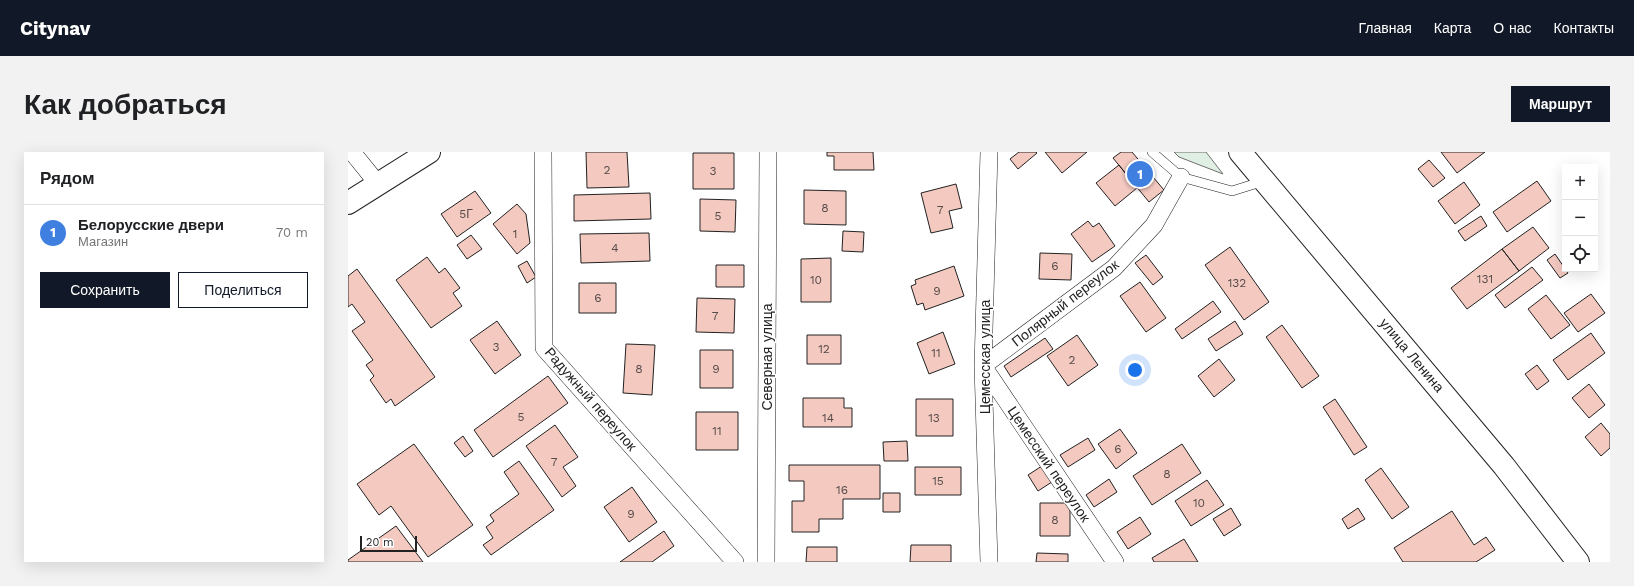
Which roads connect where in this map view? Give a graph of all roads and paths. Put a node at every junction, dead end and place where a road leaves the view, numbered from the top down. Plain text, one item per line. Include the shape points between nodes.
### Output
1 (352, 152) edge
2 (429, 152) edge
3 (542, 152) edge
4 (768, 152) edge
5 (989, 152) edge
6 (1152, 152) edge
7 (1240, 152) edge
8 (1181, 177) junction
9 (1265, 180) junction
10 (378, 184) junction
11 (348, 203) edge
12 (984, 366) junction
13 (734, 562) edge
14 (766, 562) edge
15 (989, 562) edge
16 (1115, 562) edge
17 (1577, 562) edge

1 - 10 street
2 - 10 main road
3 - 13 street, Радужный переулок via 544,348
4 - 14 street, Северная улица
5 - 12 street, Цемесская улица
6 - 8 lane
7 - 9 main road, улица Ленина
8 - 9 lane via 1232,191
8 - 12 street, Полярный переулок via 1154,225 1114,268
9 - 17 main road, улица Ленина via 1504,466
10 - 11 main road
12 - 15 street, Цемесская улица
12 - 16 street, Цемесский переулок

